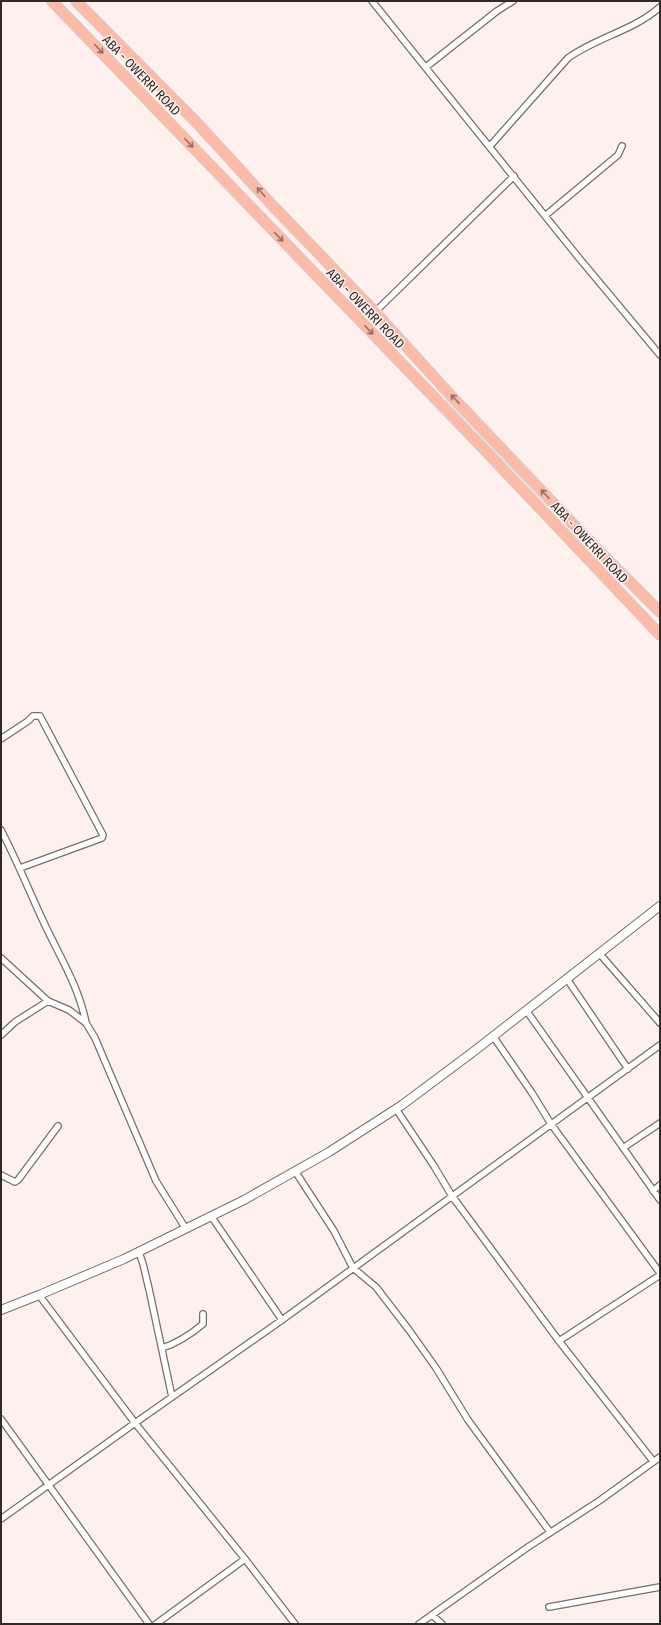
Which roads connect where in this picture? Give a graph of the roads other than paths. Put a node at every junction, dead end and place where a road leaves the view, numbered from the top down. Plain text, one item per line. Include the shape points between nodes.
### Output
1 (52, 1) edge
2 (76, 1) edge
3 (372, 1) edge
4 (513, 1) edge
5 (660, 7) edge
6 (100, 26) junction
7 (87, 37) junction
8 (426, 67) junction
9 (490, 146) junction
10 (622, 146) dead end
11 (514, 176) junction
12 (546, 215) junction
13 (375, 312) junction
14 (660, 355) edge
15 (495, 441) junction
16 (484, 449) junction
17 (660, 612) edge
18 (660, 635) edge
19 (1, 739) edge
20 (1, 830) edge
21 (20, 868) junction
22 (660, 906) edge
23 (599, 953) junction
24 (1, 958) edge
25 (567, 979) junction
26 (48, 1001) junction
27 (526, 1010) junction
28 (86, 1023) junction
29 (660, 1023) edge
30 (1, 1035) edge
31 (493, 1036) junction
32 (660, 1045) edge
33 (628, 1069) junction
34 (588, 1098) junction
35 (396, 1108) junction
36 (660, 1123) edge
37 (551, 1124) junction
38 (58, 1126) dead end
39 (623, 1148) junction
40 (295, 1172) junction
41 (1, 1175) edge
42 (660, 1185) edge
43 (653, 1191) junction
44 (452, 1196) junction
45 (660, 1200) edge
46 (212, 1216) junction
47 (186, 1229) junction
48 (139, 1252) junction
49 (353, 1268) junction
50 (660, 1274) edge
51 (39, 1295) junction
52 (1, 1310) edge
53 (203, 1314) dead end
54 (282, 1320) junction
55 (559, 1341) junction
56 (162, 1348) junction
57 (172, 1397) junction
58 (1, 1419) edge
59 (135, 1423) junction
60 (660, 1457) edge
61 (653, 1461) junction
62 (49, 1486) junction
63 (1, 1519) edge
64 (550, 1532) junction
65 (246, 1559) junction
66 (660, 1587) edge
67 (549, 1607) dead end
68 (432, 1614) junction
69 (149, 1624) edge
70 (156, 1624) edge
71 (295, 1624) edge
72 (419, 1624) edge
73 (442, 1624) edge

1 - 7 highway, ABA - OWERRI ROAD
2 - 6 highway, ABA - OWERRI ROAD
3 - 8 street
4 - 8 street
5 - 9 street via 634,25 568,58
6 - 7 highway
13 -> 6 highway, ABA - OWERRI ROAD via 197,122
7 -> 16 highway, ABA - OWERRI ROAD
8 - 9 street
9 - 11 street
10 - 12 street via 618,155
11 - 12 street
11 - 13 street
12 - 14 street
15 -> 13 highway, ABA - OWERRI ROAD
15 - 16 highway
17 -> 15 highway, ABA - OWERRI ROAD
16 - 18 highway, ABA - OWERRI ROAD
19 - 21 street via 33,716 40,716 103,835 102,838
20 - 21 street
21 - 28 street via 68,970 83,1006
22 - 23 main road
23 - 25 main road
23 - 29 street
24 - 26 street
25 - 27 main road
25 - 33 street
26 - 28 street via 69,1010
26 - 30 street via 15,1022
27 - 31 main road
27 - 34 street
28 - 47 street via 98,1045 156,1181
31 - 35 main road
31 - 37 street
32 - 33 street
33 - 34 street
34 - 37 street
34 - 39 street
35 - 40 main road
35 - 44 street
36 - 39 street
37 - 44 street
37 - 50 street
38 - 41 street via 16,1182
39 - 43 street
40 - 46 main road
40 - 49 street via 334,1231
42 - 43 street
43 - 45 street
44 - 49 street
44 - 55 street
46 - 47 main road
46 - 54 street
47 - 48 main road
48 - 51 main road
48 - 56 street
49 - 54 street
49 - 64 street via 376,1287 409,1330 468,1420
50 - 55 street
51 - 52 main road
51 - 59 street
53 - 56 street via 203,1324 188,1336
54 - 57 street
55 - 61 street
56 - 57 street
57 - 59 street
58 - 62 street
59 - 62 street
59 - 65 street
60 - 61 street
61 - 64 street via 599,1501
62 - 63 street
62 - 69 street
64 - 68 street
65 - 70 street
65 - 71 street
66 - 67 street
68 - 72 street
68 - 73 street

